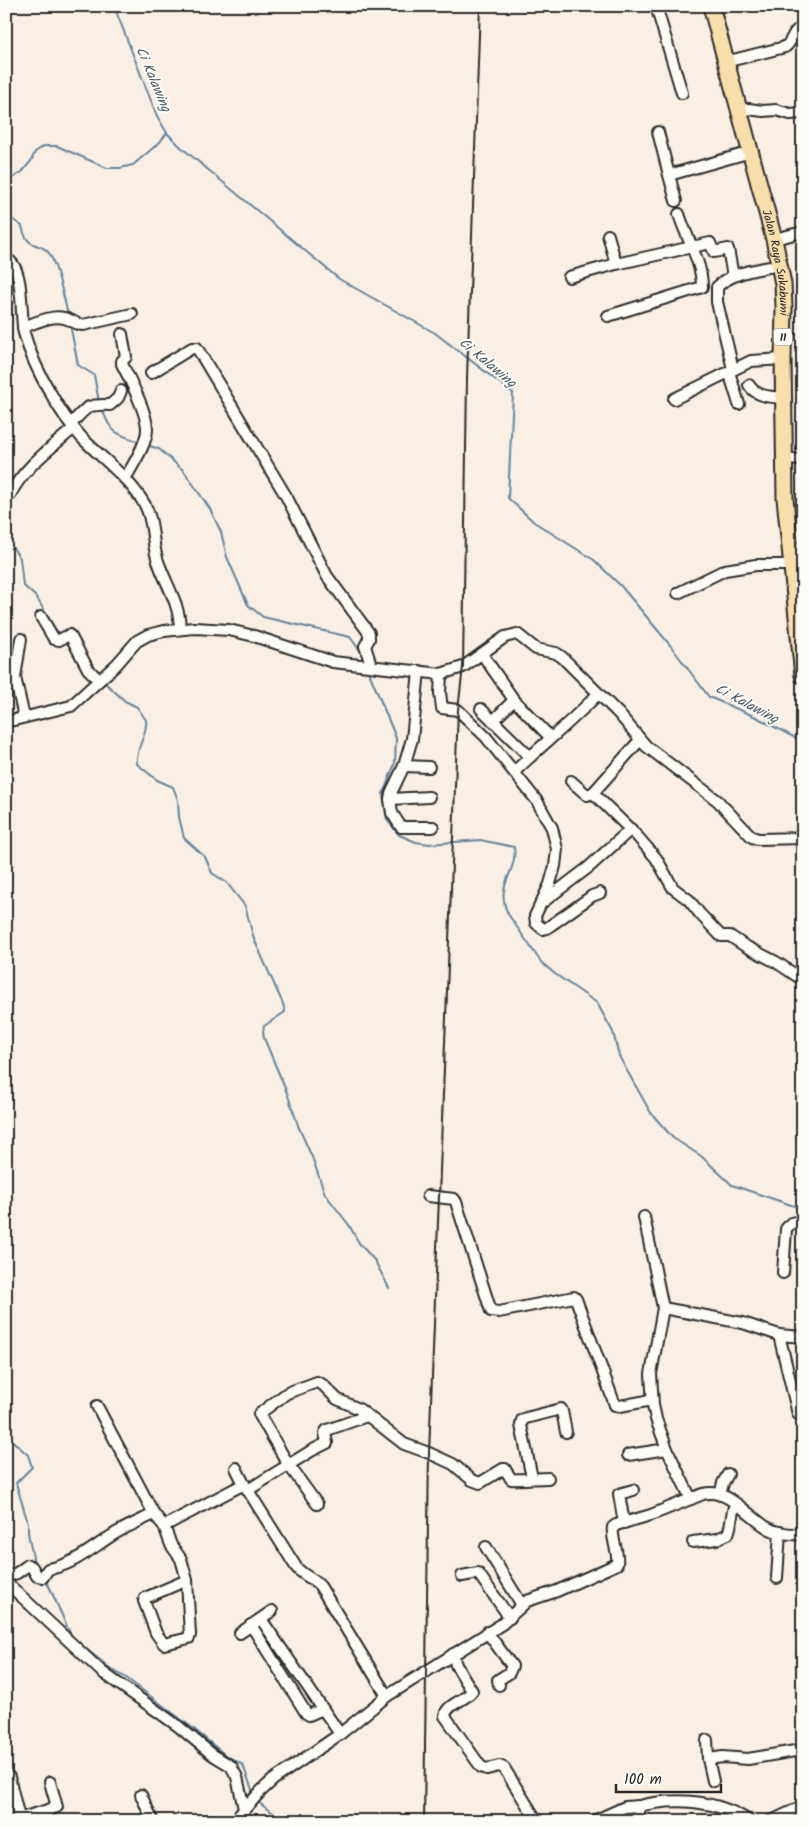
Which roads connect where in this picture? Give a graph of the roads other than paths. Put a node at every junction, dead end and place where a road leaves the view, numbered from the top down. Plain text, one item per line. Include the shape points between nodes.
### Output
1 (656, 6) edge
2 (711, 6) edge
3 (803, 28) edge
4 (725, 62) junction
5 (682, 92) dead end
6 (739, 110) junction
7 (803, 113) edge
8 (658, 132) dead end
9 (751, 152) junction
10 (669, 174) junction
11 (676, 201) dead end
12 (679, 214) dead end
13 (803, 232) edge
14 (608, 235) dead end
15 (774, 240) junction
16 (693, 247) junction
17 (6, 259) edge
18 (616, 264) junction
19 (779, 265) junction
20 (733, 276) junction
21 (569, 277) dead end
22 (132, 314) dead end
23 (608, 316) dead end
24 (23, 327) junction
25 (122, 334) dead end
26 (783, 359) junction
27 (731, 370) junction
28 (151, 373) dead end
29 (749, 386) dead end
30 (121, 391) dead end
31 (784, 398) junction
32 (674, 399) dead end
33 (739, 404) dead end
34 (72, 426) junction
35 (786, 459) junction
36 (803, 460) edge
37 (125, 479) junction
38 (6, 495) edge
39 (791, 565) junction
40 (678, 593) dead end
41 (41, 617) dead end
42 (180, 629) junction
43 (21, 639) dead end
44 (482, 654) junction
45 (371, 665) junction
46 (419, 671) junction
47 (441, 674) junction
48 (803, 676) edge
49 (100, 679) junction
50 (598, 694) junction
51 (514, 700) junction
52 (482, 709) dead end
53 (24, 718) junction
54 (493, 721) junction
55 (6, 722) edge
56 (550, 738) junction
57 (640, 740) junction
58 (530, 757) junction
59 (404, 766) junction
60 (428, 767) dead end
61 (514, 772) junction
62 (571, 781) dead end
63 (593, 794) junction
64 (429, 796) dead end
65 (390, 799) junction
66 (433, 826) dead end
67 (631, 829) junction
68 (803, 838) edge
69 (600, 893) dead end
70 (543, 902) junction
71 (803, 980) edge
72 (428, 1196) dead end
73 (644, 1217) dead end
74 (803, 1225) edge
75 (783, 1273) dead end
76 (663, 1308) junction
77 (779, 1335) junction
78 (803, 1337) edge
79 (652, 1400) junction
80 (97, 1406) dead end
81 (798, 1414) dead end
82 (367, 1416) junction
83 (566, 1432) dead end
84 (667, 1449) junction
85 (628, 1455) dead end
86 (288, 1464) junction
87 (236, 1468) dead end
88 (728, 1474) dead end
89 (532, 1478) junction
90 (548, 1478) dead end
91 (246, 1487) junction
92 (633, 1490) dead end
93 (720, 1495) junction
94 (691, 1499) junction
95 (317, 1504) dead end
96 (735, 1504) junction
97 (154, 1514) junction
98 (624, 1523) junction
99 (164, 1526) junction
100 (780, 1532) junction
101 (803, 1535) edge
102 (693, 1542) dead end
103 (486, 1547) dead end
104 (462, 1576) dead end
105 (6, 1577) edge
106 (777, 1578) dead end
107 (186, 1580) junction
108 (6, 1582) edge
109 (522, 1605) junction
110 (272, 1611) dead end
111 (510, 1618) junction
112 (261, 1619) junction
113 (251, 1625) junction
114 (488, 1632) junction
115 (240, 1633) dead end
116 (453, 1654) junction
117 (499, 1685) dead end
118 (387, 1696) junction
119 (323, 1709) junction
120 (340, 1734) junction
121 (707, 1740) dead end
122 (803, 1755) edge
123 (708, 1759) junction
124 (9, 1778) dead end
125 (713, 1781) dead end
126 (50, 1782) dead end
127 (141, 1795) dead end
128 (638, 1806) junction
129 (803, 1806) edge
130 (244, 1808) junction
131 (46, 1816) edge
132 (15, 1820) edge
133 (154, 1821) edge
134 (234, 1821) edge
135 (537, 1821) edge
136 (594, 1821) edge
137 (639, 1821) edge
138 (749, 1821) edge
139 (771, 1821) edge

1 - 5 street
2 - 4 highway, Jalan Raya Sukabumi / 11
3 - 4 street via 794,32 785,47
4 - 6 highway, Jalan Raya Sukabumi / 11
6 - 7 street
6 - 9 highway, Jalan Raya Sukabumi / 11
8 - 10 street
9 - 10 street
9 - 15 highway, Jalan Raya Sukabumi / 11
10 - 11 street
12 - 16 street via 684,233
13 - 15 street
14 - 18 street
15 - 19 highway, Jalan Raya Sukabumi / 11
16 - 18 street
16 - 20 street via 710,243 714,252 728,249
16 - 23 street via 702,287
17 - 24 street via 14,264 17,274
18 - 21 street
19 - 20 street
19 - 26 highway, Jalan Raya Sukabumi / 11 via 784,296
20 - 27 street via 717,286 716,292
22 - 24 street via 83,325 56,318
24 - 34 street via 39,374
25 - 37 street via 126,357 122,364 143,411 147,429
26 - 27 street via 755,360
26 - 31 highway, Jalan Raya Sukabumi / 11
27 - 32 street
27 - 33 street
28 - 45 street via 197,348 286,496 326,576 369,634 365,646
29 - 31 street via 762,395
30 - 34 street via 110,405 87,407
31 - 35 highway, Jalan Raya Sukabumi / 11
34 - 37 street
34 - 38 street via 33,464 10,495
35 - 36 street
35 - 39 highway, Jalan Raya Sukabumi / 11
37 - 42 street via 150,517 156,558 177,607
39 - 40 street via 756,565 725,570
39 - 48 highway, Jalan Raya Sukabumi / 11
41 - 49 street via 54,639 71,637 88,670
42 - 45 street via 238,632 333,662
42 - 49 street via 156,632 137,641
43 - 53 street via 15,677
44 - 47 street via 463,667
44 - 50 street via 506,637 517,634 536,649 558,654
44 - 51 street
45 - 46 street
46 - 47 street
46 - 59 street via 413,731
47 - 61 street via 442,708 458,710 492,742
49 - 53 street via 71,706
50 - 56 street
50 - 57 street
51 - 54 street
51 - 56 street
52 - 54 street
53 - 55 street
54 - 58 street
56 - 58 street
57 - 63 street
57 - 68 street via 718,801 752,837
58 - 61 street
59 - 60 street
59 - 65 street
61 - 70 street via 542,809 556,841 553,875
62 - 63 street via 588,794
63 - 67 street
64 - 65 street
65 - 66 street via 392,814 401,827
67 - 70 street
67 - 71 street via 656,858 673,888 689,900 721,936 730,936
69 - 70 street via 544,929 535,920
72 - 79 street via 455,1200 491,1311 574,1297 615,1405
73 - 76 street
74 - 75 street via 791,1223 786,1230
76 - 77 street via 720,1318
76 - 79 street via 653,1357
77 - 78 street
77 - 81 street
79 - 84 street
80 - 97 street
82 - 86 street via 327,1430 327,1443
82 - 86 street via 337,1399 320,1382 287,1393 259,1414
82 - 89 street via 404,1444 453,1464 478,1483 502,1469 511,1479
83 - 89 street via 560,1409 522,1420
84 - 85 street
84 - 94 street
86 - 91 street
86 - 95 street
87 - 91 street
88 - 93 street
89 - 90 street
91 - 99 street
91 - 118 street via 296,1567 320,1586
92 - 98 street via 619,1494
93 - 94 street via 709,1493
93 - 96 street
94 - 98 street
96 - 100 street via 768,1529
96 - 102 street via 728,1534
97 - 99 street
97 - 105 street via 115,1533 62,1566 48,1569 43,1577 28,1565
98 - 109 street via 612,1529 616,1564
99 - 107 street via 181,1559
100 - 101 street
100 - 106 street
103 - 109 street
104 - 111 street via 478,1573
107 - 107 street via 189,1638 164,1644 156,1633 145,1598
108 - 130 street via 102,1672 231,1766 238,1777
109 - 111 street
110 - 112 street
111 - 114 street
112 - 113 street
112 - 119 street
113 - 115 street
113 - 119 street via 306,1713 310,1715
114 - 116 street
114 - 117 street via 512,1666 509,1673 498,1680
116 - 118 street
116 - 135 street via 472,1691 448,1709 445,1716 481,1767 487,1770 499,1766 504,1768
118 - 120 street
119 - 120 street
120 - 130 street via 266,1786
121 - 123 street
122 - 123 street via 795,1751 755,1758
123 - 125 street
124 - 132 street
126 - 131 street via 57,1807
127 - 133 street
128 - 136 street via 625,1807
128 - 137 street
128 - 138 street via 654,1802 705,1804 734,1812
129 - 139 street
130 - 134 street
131 - 132 street

